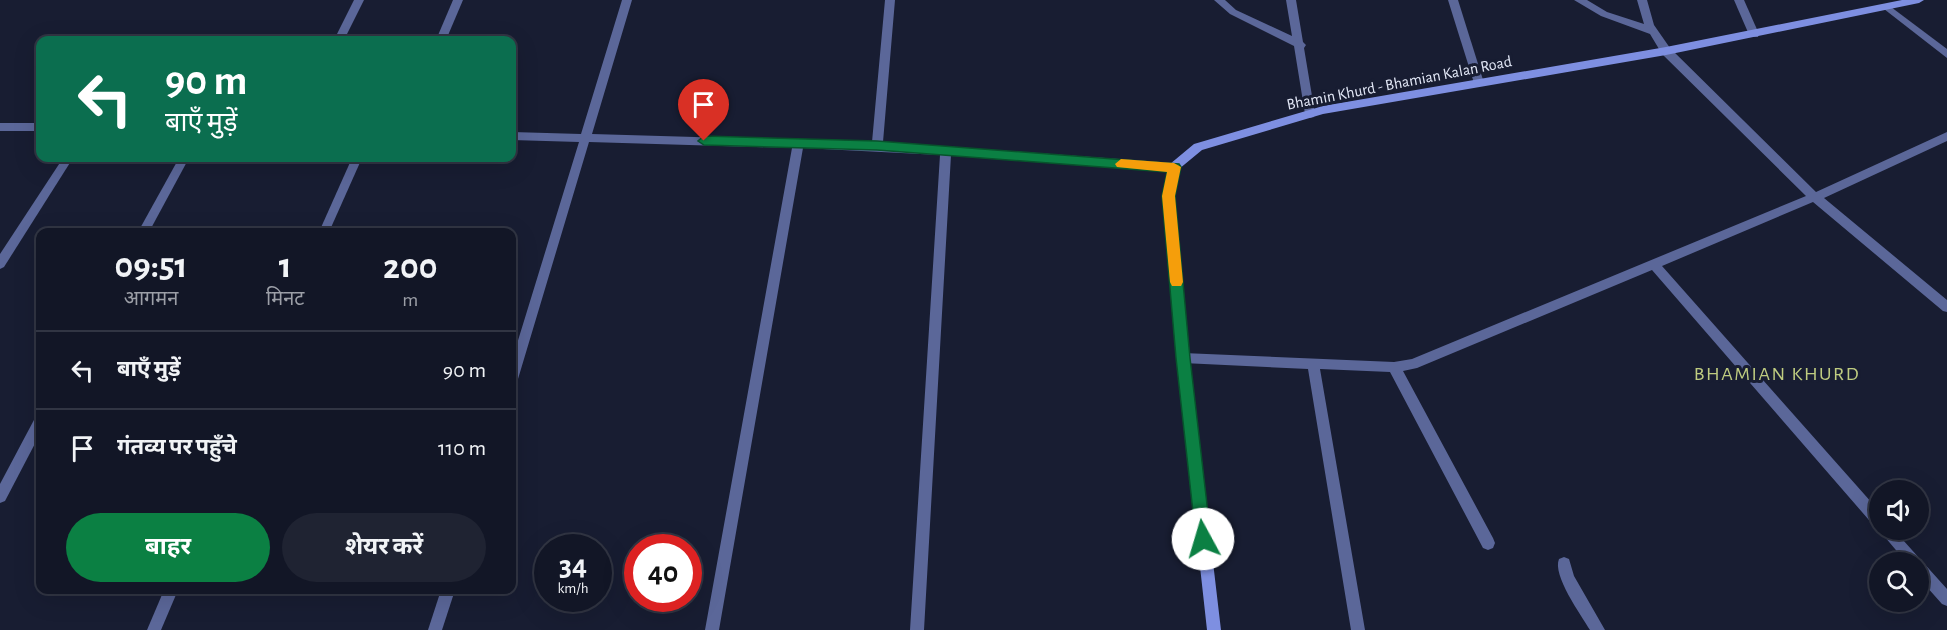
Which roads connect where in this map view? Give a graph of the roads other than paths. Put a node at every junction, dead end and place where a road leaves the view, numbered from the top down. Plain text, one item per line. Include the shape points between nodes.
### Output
1 (359, 0) edge
2 (458, 0) edge
3 (627, 0) edge
4 (890, 0) edge
5 (1219, 0) edge
6 (1291, 0) edge
7 (1453, 0) edge
8 (1579, 0) edge
9 (1642, 0) edge
10 (1739, 0) edge
11 (1914, 0) edge
12 (1887, 7) junction
13 (1652, 31) junction
14 (1754, 34) junction
15 (341, 36) edge
16 (443, 36) edge
17 (1301, 45) junction
18 (1666, 51) junction
19 (1947, 54) edge
20 (1479, 83) junction
21 (1310, 114) junction
22 (0, 127) edge
23 (36, 127) edge
24 (516, 135) edge
25 (1947, 136) edge
26 (585, 137) junction
27 (798, 143) junction
28 (877, 146) junction
29 (946, 151) junction
30 (65, 162) edge
31 (182, 162) edge
32 (355, 162) edge
33 (1174, 167) junction
34 (1815, 197) junction
35 (145, 228) edge
36 (326, 228) edge
37 (1653, 263) junction
38 (0, 264) edge
39 (1947, 308) edge
40 (1183, 358) junction
41 (1313, 364) junction
42 (516, 366) edge
43 (1394, 367) junction
44 (36, 430) edge
45 (0, 497) edge
46 (1869, 509) edge
47 (1895, 540) edge
48 (1488, 543) dead end
49 (1906, 552) edge
50 (1564, 564) dead end
51 (1929, 578) edge
52 (169, 594) edge
53 (447, 594) edge
54 (1947, 598) edge
55 (153, 630) edge
56 (435, 630) edge
57 (712, 630) edge
58 (917, 630) edge
59 (1214, 630) edge
60 (1358, 630) edge
61 (1598, 630) edge

1 - 15 street
2 - 16 street
3 - 26 street
4 - 28 street
5 - 17 street via 1233,12
6 - 17 street
7 - 20 street
8 - 13 street via 1604,14
9 - 13 street
10 - 14 street
11 - 12 street, Bhamin Khurd - Bhamian Kalan Road
12 - 14 street, Bhamin Khurd - Bhamian Kalan Road
12 - 19 street
13 - 18 street
14 - 18 street, Bhamin Khurd - Bhamian Kalan Road
17 - 21 street
18 - 20 street, Bhamin Khurd - Bhamian Kalan Road
18 - 34 street
20 - 21 street, Bhamin Khurd - Bhamian Kalan Road
21 - 33 street, Bhamin Khurd - Bhamian Kalan Road via 1198,147
22 - 23 street
24 - 26 street
25 - 34 street
26 - 27 street
26 - 42 street
27 - 28 street
27 - 57 street
28 - 29 street
29 - 33 street
29 - 58 street
30 - 38 street
31 - 35 street
32 - 36 street
33 - 40 street via 1169,196
34 - 37 street
34 - 39 street
37 - 43 street via 1423,360
37 - 46 street
40 - 41 street
40 - 59 street
41 - 43 street
41 - 60 street
43 - 48 street
44 - 45 street
47 - 49 street
50 - 61 street via 1568,579
51 - 54 street
52 - 55 street
53 - 56 street

